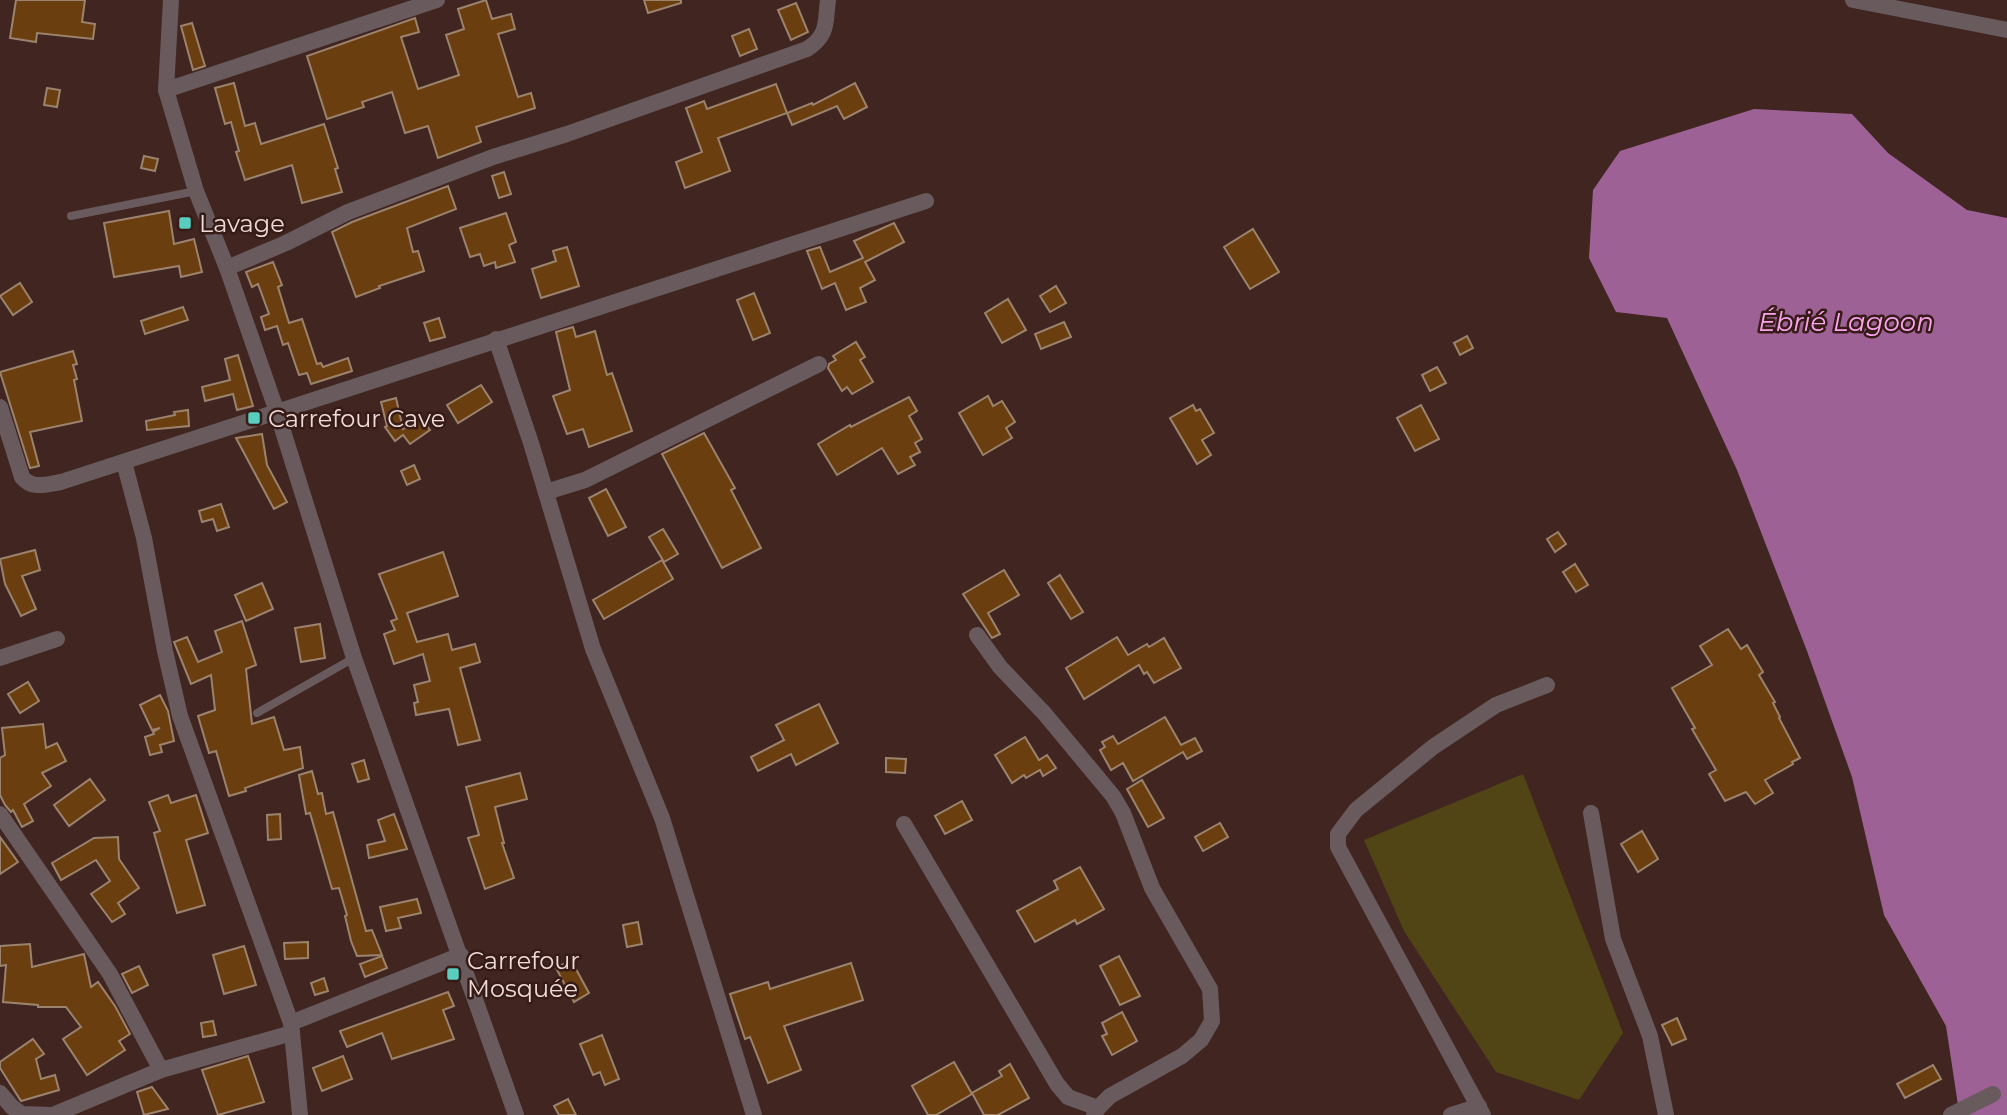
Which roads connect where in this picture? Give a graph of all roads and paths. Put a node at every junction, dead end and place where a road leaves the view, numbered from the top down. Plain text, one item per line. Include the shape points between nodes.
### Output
1 (172, 0) edge
2 (437, 0) edge
3 (828, 0) edge
4 (1853, 0) edge
5 (2007, 30) edge
6 (166, 90) junction
7 (196, 191) junction
8 (926, 201) dead end
9 (71, 216) dead end
10 (227, 268) junction
11 (496, 339) junction
12 (819, 364) dead end
13 (0, 407) edge
14 (277, 412) junction
15 (124, 462) junction
16 (546, 492) junction
17 (977, 635) dead end
18 (57, 639) dead end
19 (0, 658) edge
20 (354, 658) junction
21 (1547, 685) dead end
22 (257, 713) dead end
23 (1591, 813) dead end
24 (0, 814) edge
25 (904, 824) dead end
26 (461, 955) junction
27 (292, 1028) junction
28 (161, 1070) junction
29 (0, 1093) edge
30 (1993, 1094) dead end
31 (1481, 1110) edge
32 (1096, 1111) edge
33 (300, 1115) edge
34 (516, 1115) edge
35 (754, 1115) edge
36 (1451, 1115) edge
37 (1666, 1115) edge
38 (1951, 1115) edge

1 - 6 street
2 - 6 street
3 - 10 street via 827,24 818,42 807,48 481,161 348,212
4 - 5 street
6 - 7 street
7 - 9 lane
7 - 10 street
8 - 11 street
10 - 14 street
11 - 14 street
11 - 16 street
12 - 16 street via 594,476
13 - 15 street via 27,484 61,482
14 - 15 street
14 - 20 street
15 - 27 street via 180,716
16 - 35 street via 593,649 662,818
17 - 32 street via 1113,796 1152,888 1210,989 1212,1021 1201,1040 1182,1056 1110,1096
18 - 19 street
20 - 22 lane
20 - 26 street
21 - 31 street via 1496,705 1457,729 1356,810 1338,834 1338,847
23 - 37 street via 1613,939 1650,1037
24 - 28 street via 110,974
25 - 32 street via 1057,1084 1068,1097
26 - 27 street
26 - 34 street
27 - 28 street
27 - 33 street
28 - 29 street via 53,1115 22,1114
30 - 38 street
31 - 36 street

